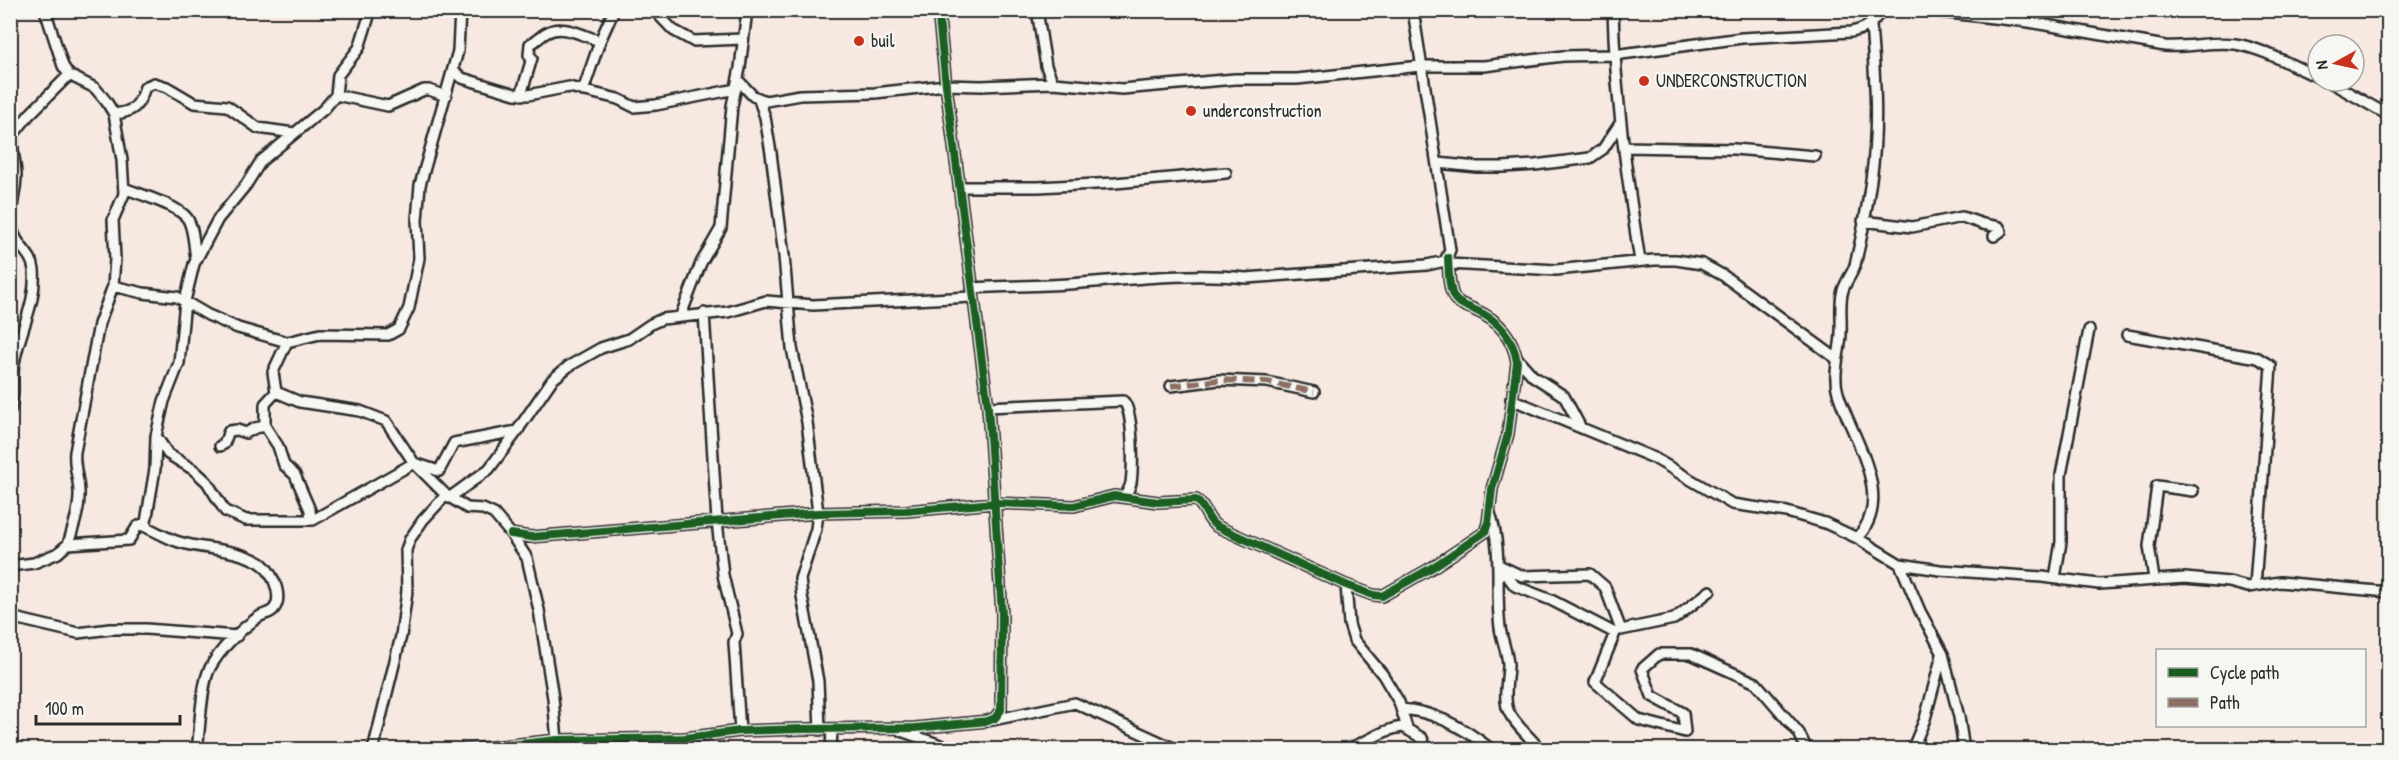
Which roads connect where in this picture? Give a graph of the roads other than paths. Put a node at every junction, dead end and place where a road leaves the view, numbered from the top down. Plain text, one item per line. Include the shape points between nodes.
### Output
1 (45, 10) edge
2 (371, 10) edge
3 (460, 10) edge
4 (614, 10) edge
5 (654, 10) edge
6 (747, 10) edge
7 (938, 10) edge
8 (1037, 10) edge
9 (1413, 10) edge
10 (1613, 10) edge
11 (1881, 10) edge
12 (1922, 10) edge
13 (1870, 25) junction
14 (743, 39) junction
15 (600, 41) junction
16 (1614, 55) junction
17 (1420, 66) junction
18 (453, 70) junction
19 (2306, 72) edge
20 (69, 75) junction
21 (1053, 83) junction
22 (737, 84) junction
23 (946, 85) junction
24 (584, 91) junction
25 (2349, 93) edge
26 (336, 95) junction
27 (520, 95) junction
28 (446, 96) junction
29 (759, 100) junction
30 (114, 114) junction
31 (2388, 115) edge
32 (1622, 122) junction
33 (294, 133) junction
34 (1624, 147) junction
35 (1815, 156) dead end
36 (1438, 163) junction
37 (1226, 173) dead end
38 (13, 178) edge
39 (959, 187) junction
40 (124, 188) junction
41 (1863, 221) junction
42 (1994, 236) dead end
43 (196, 259) junction
44 (1448, 261) junction
45 (1640, 261) junction
46 (113, 286) junction
47 (972, 292) junction
48 (185, 301) junction
49 (789, 302) junction
50 (704, 313) junction
51 (681, 315) junction
52 (2089, 330) dead end
53 (2127, 335) dead end
54 (287, 342) junction
55 (1516, 357) junction
56 (1837, 359) junction
57 (12, 382) edge
58 (1171, 386) dead end
59 (276, 392) junction
60 (1314, 392) dead end
61 (1511, 399) junction
62 (988, 407) junction
63 (10, 410) edge
64 (265, 426) junction
65 (1581, 428) junction
66 (519, 429) junction
67 (156, 436) junction
68 (220, 446) dead end
69 (414, 463) junction
70 (2193, 491) dead end
71 (448, 496) junction
72 (1125, 496) junction
73 (994, 503) junction
74 (1490, 511) junction
75 (818, 513) junction
76 (311, 520) junction
77 (717, 521) junction
78 (141, 525) junction
79 (512, 534) junction
80 (1857, 538) junction
81 (68, 544) junction
82 (1900, 564) junction
83 (1499, 565) junction
84 (10, 566) edge
85 (2055, 578) junction
86 (2154, 579) junction
87 (1346, 585) junction
88 (2255, 586) junction
89 (1710, 591) dead end
90 (2388, 592) edge
91 (10, 617) edge
92 (237, 636) junction
93 (1942, 654) junction
94 (1401, 709) junction
95 (988, 721) junction
96 (1407, 728) junction
97 (832, 729) junction
98 (896, 729) junction
99 (820, 730) junction
100 (740, 731) junction
101 (557, 740) junction
102 (197, 750) edge
103 (373, 750) edge
104 (464, 750) edge
105 (831, 750) edge
106 (955, 750) edge
107 (1178, 750) edge
108 (1341, 750) edge
109 (1427, 750) edge
110 (1492, 750) edge
111 (1540, 750) edge
112 (1807, 750) edge
113 (1912, 750) edge
114 (1964, 750) edge

1 - 20 street via 58,55
2 - 26 street via 359,48 338,75
3 - 18 street
4 - 15 street
5 - 14 street via 674,30 693,41
6 - 14 street
7 - 23 street
8 - 21 street via 1046,66
9 - 17 street
10 - 16 street
11 - 13 street
12 - 19 street via 2030,22 2165,46 2232,44
13 - 16 street via 1851,32 1742,38
13 - 41 street via 1876,139
14 - 22 street
15 - 24 street
15 - 27 street via 565,30 545,33 530,44 531,63
16 - 17 street via 1563,56 1484,66
16 - 32 street
17 - 21 street via 1297,79 1234,79 1122,89
17 - 36 street
18 - 27 street via 462,78
18 - 28 street
20 - 30 street via 94,88
20 - 38 street via 13,135
21 - 23 street
22 - 24 street via 640,107
22 - 29 street
22 - 51 street via 721,228 701,263
23 - 29 street
23 - 39 street
24 - 27 street via 559,87
25 - 31 street
26 - 28 street via 388,106 424,90
26 - 33 street
28 - 54 street via 420,185 418,260 409,308 399,329 388,335 320,334
29 - 49 street via 771,153
30 - 33 street via 134,108 145,87 154,83 194,103 226,106 258,128
30 - 40 street
32 - 34 street
32 - 36 street via 1603,149 1590,158 1514,166
33 - 43 street via 261,161 218,219
34 - 35 street via 1731,149
34 - 45 street
36 - 44 street via 1450,250
37 - 39 street via 1114,183
38 - 57 street via 10,220 16,239 32,260 34,285
39 - 47 street
40 - 43 street via 187,218
40 - 46 street via 113,220
41 - 42 street via 1912,227 1962,217 1999,226 2001,231
41 - 56 street via 1855,265 1842,291
43 - 48 street
44 - 45 street via 1556,270
44 - 47 street via 1256,278 1138,277
44 - 55 street via 1456,300 1500,325
45 - 56 street via 1702,264
46 - 48 street
46 - 81 street via 99,324 74,459 79,484 78,510
47 - 49 street via 813,305
47 - 62 street
48 - 54 street via 238,328
48 - 67 street via 179,363 166,394
49 - 50 street via 766,301 729,312
49 - 75 street via 792,348 807,422
50 - 51 street
50 - 77 street
51 - 66 street via 655,321 629,339 601,348 569,366 552,380
52 - 85 street via 2061,475 2061,542
53 - 88 street via 2258,357 2271,366
54 - 59 street via 273,372
55 - 61 street
55 - 65 street via 1533,376 1564,396
56 - 80 street via 1837,392 1863,451 1870,480 1869,520
57 - 63 street via 15,392
58 - 60 street via 1219,380 1267,382
59 - 64 street via 265,404
59 - 69 street via 300,402 360,411 386,421
61 - 65 street
61 - 74 street via 1508,434 1492,489
62 - 72 street via 1123,401 1129,409 1131,441 1131,484
62 - 73 street
64 - 68 street via 246,433 230,431
64 - 76 street via 284,465 295,475
65 - 80 street via 1654,458 1732,504 1804,516
66 - 69 street via 454,443 439,471
66 - 71 street via 489,469
67 - 76 street via 168,454 207,482 229,514 246,520
67 - 78 street via 148,516
69 - 71 street
69 - 76 street
70 - 86 street via 2157,486 2149,546
71 - 79 street via 468,508 494,514
71 - 103 street via 423,520 406,550 407,591 401,636
72 - 73 street via 1074,506
72 - 87 street via 1158,502 1197,500 1216,526
73 - 75 street
73 - 95 street via 1002,614 1002,704 995,718
74 - 83 street
74 - 87 street via 1482,535 1388,593 1377,596
75 - 77 street
75 - 99 street via 800,579 818,681
77 - 79 street via 531,537
77 - 100 street via 723,575 737,634 734,642
78 - 81 street via 129,540
78 - 92 street via 181,543 242,554 262,563 275,582 275,607
79 - 101 street via 527,558 539,610
80 - 82 street
81 - 84 street via 34,563
82 - 85 street
82 - 93 street
83 - 89 street via 1522,576 1590,574 1605,587 1621,630 1674,619
83 - 111 street via 1500,628 1508,661 1507,706
83 - 112 street via 1515,586 1615,633 1595,682 1639,720 1686,732 1683,713 1652,696 1642,669 1659,654 1691,654 1756,683 1799,733
85 - 86 street via 2099,584
86 - 88 street via 2186,578
87 - 94 street via 1354,640 1377,666
88 - 90 street via 2280,582
91 - 92 street via 78,633 146,629
92 - 102 street via 207,673
93 - 113 street via 1925,719
93 - 114 street
94 - 96 street
94 - 110 street via 1419,710 1451,722
95 - 98 street
95 - 107 street via 1075,703
96 - 108 street via 1385,731
96 - 109 street via 1422,738
97 - 98 street
97 - 99 street
97 - 105 street
98 - 106 street
99 - 100 street
100 - 101 street via 685,738
101 - 104 street

